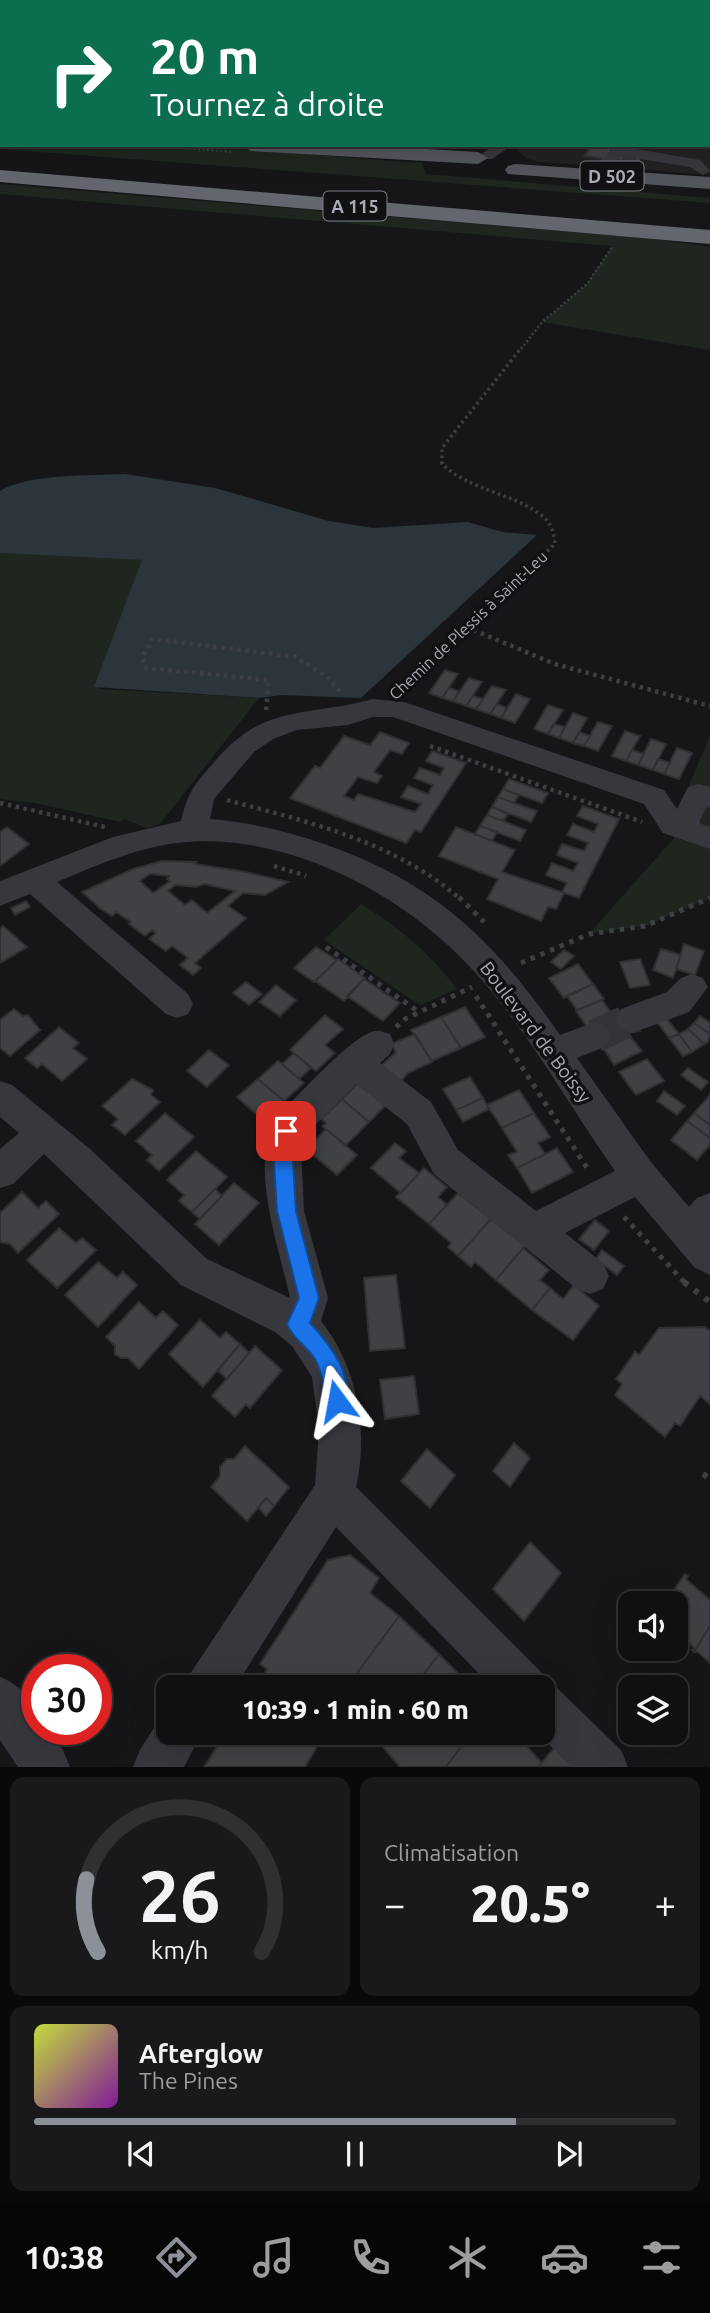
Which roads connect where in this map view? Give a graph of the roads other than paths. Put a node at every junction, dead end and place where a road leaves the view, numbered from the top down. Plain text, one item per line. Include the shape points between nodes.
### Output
1 (276, 147) edge
2 (510, 156) edge
3 (615, 161) edge
4 (709, 172) edge
5 (0, 176) edge
6 (710, 237) edge
7 (710, 798) edge
8 (677, 827) junction
9 (194, 830) junction
10 (710, 838) edge
11 (33, 879) junction
12 (0, 894) edge
13 (692, 987) dead end
14 (177, 1003) dead end
15 (632, 1019) tunnel mouth
16 (595, 1036) tunnel mouth
17 (554, 1052) junction
18 (0, 1096) edge
19 (44, 1132) junction
20 (0, 1172) edge
21 (640, 1176) junction
22 (533, 1231) junction
23 (703, 1234) edge
24 (590, 1276) dead end
25 (297, 1324) junction
26 (333, 1494) junction
27 (216, 1675) edge
28 (512, 1675) edge
29 (0, 1700) edge
30 (555, 1718) edge
31 (171, 1745) edge
32 (46, 1767) edge
33 (157, 1767) edge
34 (604, 1767) edge

1 - 2 main road via 480,160 495,173
2 - 3 main road, D 502
2 - 4 main road, D 502
3 - 4 main road, D 502
3 - 4 street
3 - 4 street
5 - 6 highway, A 115
7 - 8 street via 698,794
8 - 9 street, Chemin de Plessis à Saint-Leu via 654,797 396,708 372,708 348,716 294,721 264,732 244,746 201,796
8 - 10 street
9 - 11 street, Boulevard de Boissy via 135,842
9 - 17 street, Boulevard de Boissy via 282,842 337,859 404,891 444,920 484,981
11 - 12 street, Boulevard de Boissy
11 - 14 street
13 - 15 street via 678,1002
16 - 17 street
17 - 21 street, Boulevard de Boissy
18 - 19 street
19 - 20 street
19 - 25 street via 194,1272
21 - 22 street
21 - 23 street, Boulevard de Boissy via 671,1217
22 - 24 street
22 - 25 street via 446,1162 419,1113 366,1054 286,1131 286,1211 309,1298
25 - 26 street via 322,1351 334,1379 342,1444
26 - 27 street
26 - 28 street
29 - 32 street
30 - 34 street
31 - 33 street

